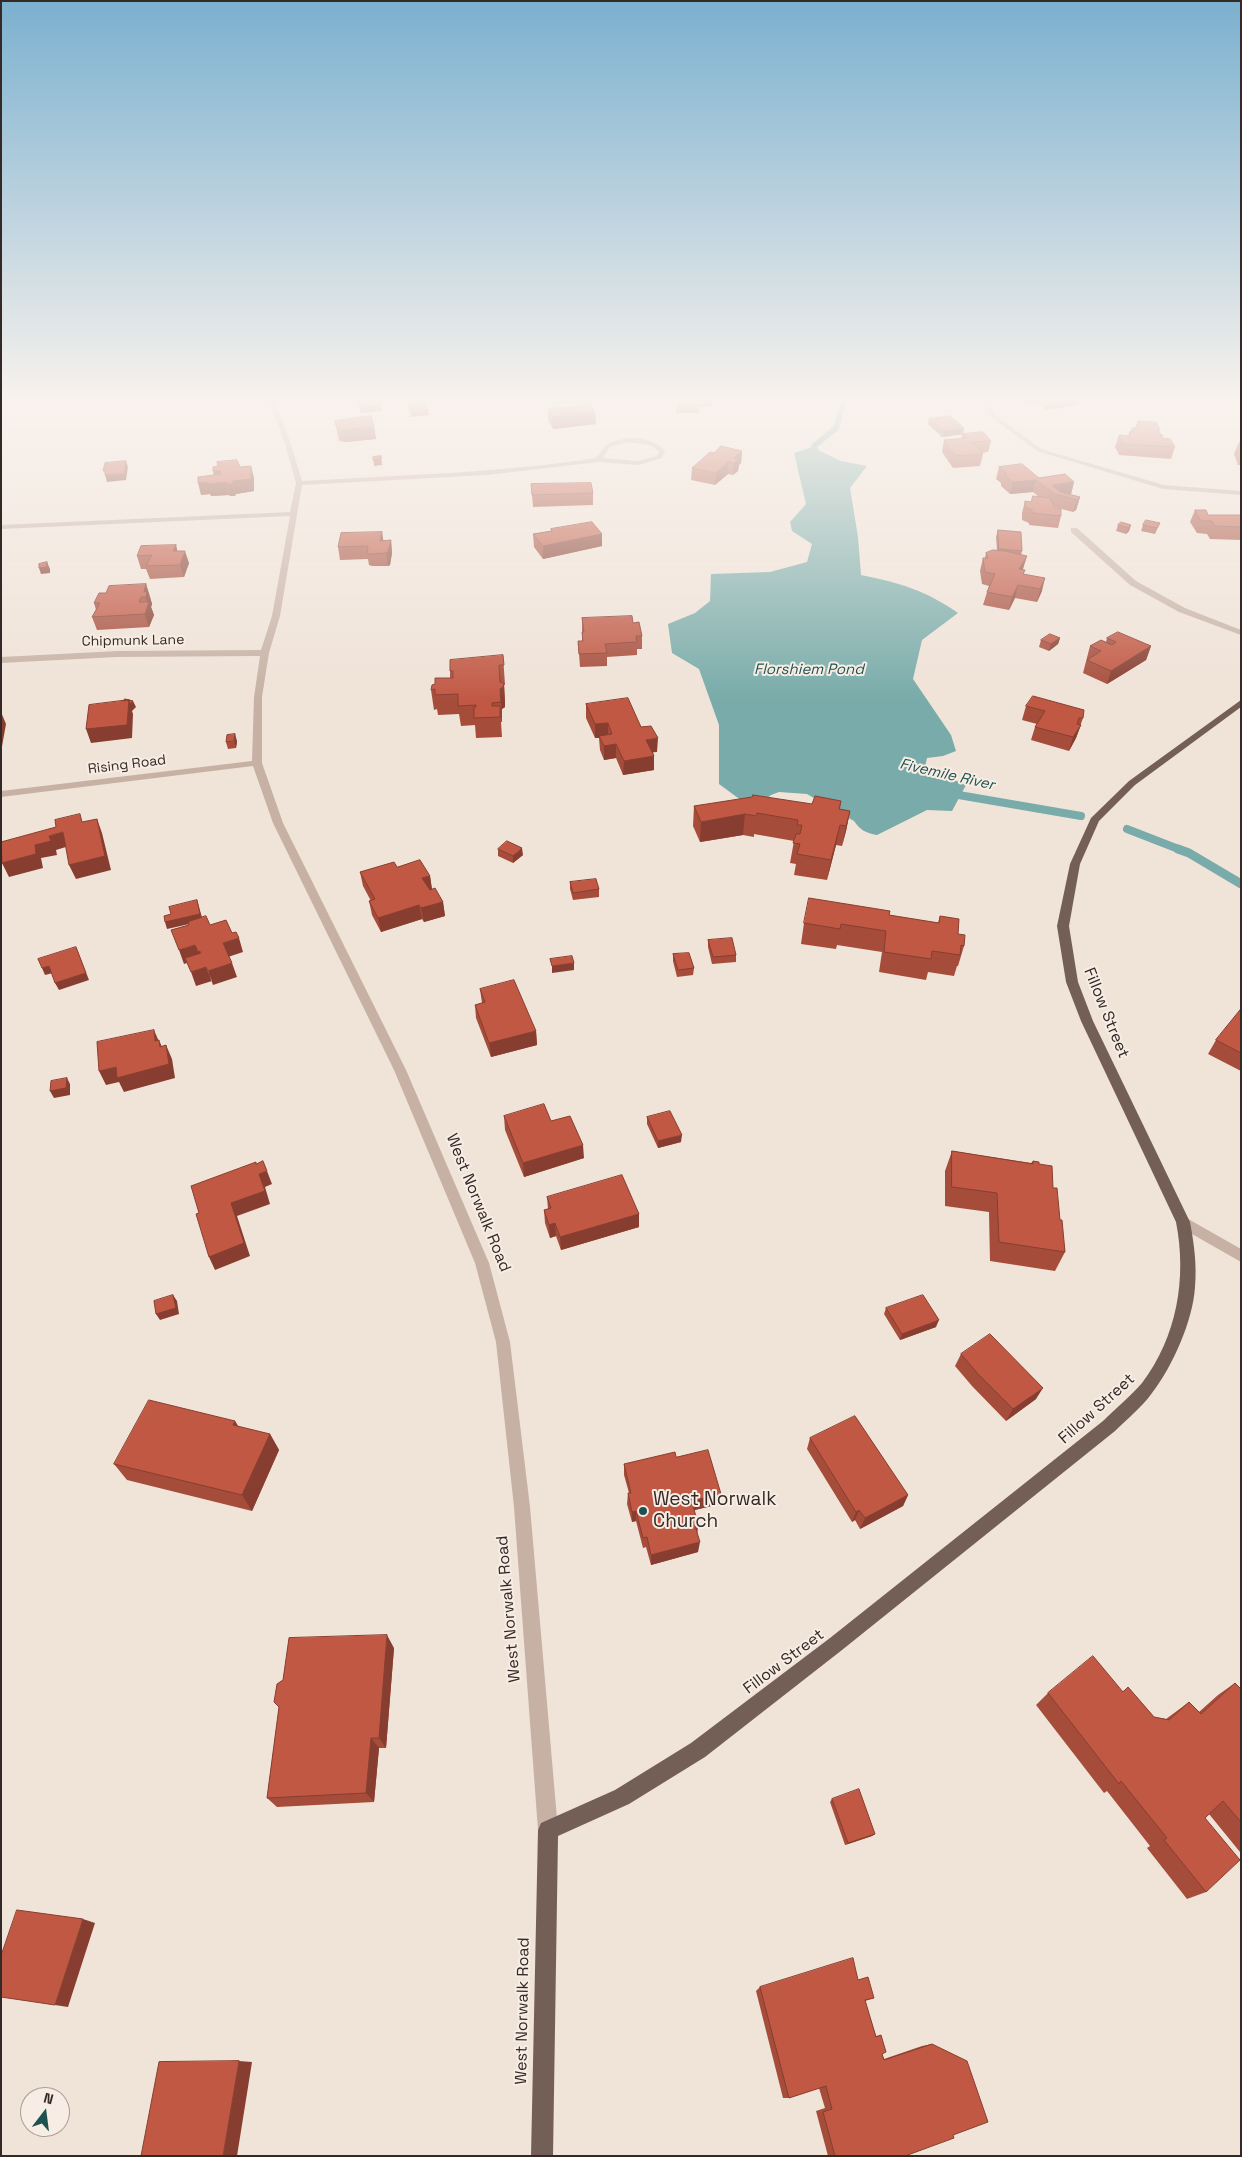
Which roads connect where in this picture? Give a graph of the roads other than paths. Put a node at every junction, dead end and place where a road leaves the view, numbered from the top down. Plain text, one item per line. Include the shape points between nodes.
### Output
1 (296, 500) edge
2 (293, 514) junction
3 (1, 527) edge
4 (1074, 530) dead end
5 (1241, 633) edge
6 (265, 652) junction
7 (1, 660) edge
8 (1241, 703) edge
9 (257, 763) junction
10 (1, 794) edge
11 (1183, 1222) junction
12 (1241, 1256) edge
13 (548, 1830) junction
14 (542, 2156) edge

1 - 2 street, West Norwalk Road
2 - 3 street
2 - 6 street, West Norwalk Road via 276,616
4 - 5 street via 1133,583 1182,610
6 - 7 street, Chipmunk Lane
6 - 9 street, West Norwalk Road via 258,697
8 - 11 main road, Fillow Street via 1132,783 1095,820 1075,864 1063,926 1072,982 1087,1021
9 - 10 street, Rising Road
9 - 13 street, West Norwalk Road via 278,823 400,1070 482,1263 494,1307 503,1342 520,1497
11 - 12 street
11 - 13 main road, Fillow Street via 1188,1246 1188,1288 1170,1350 1148,1388 1109,1426 698,1750 622,1797
13 - 14 main road, West Norwalk Road

